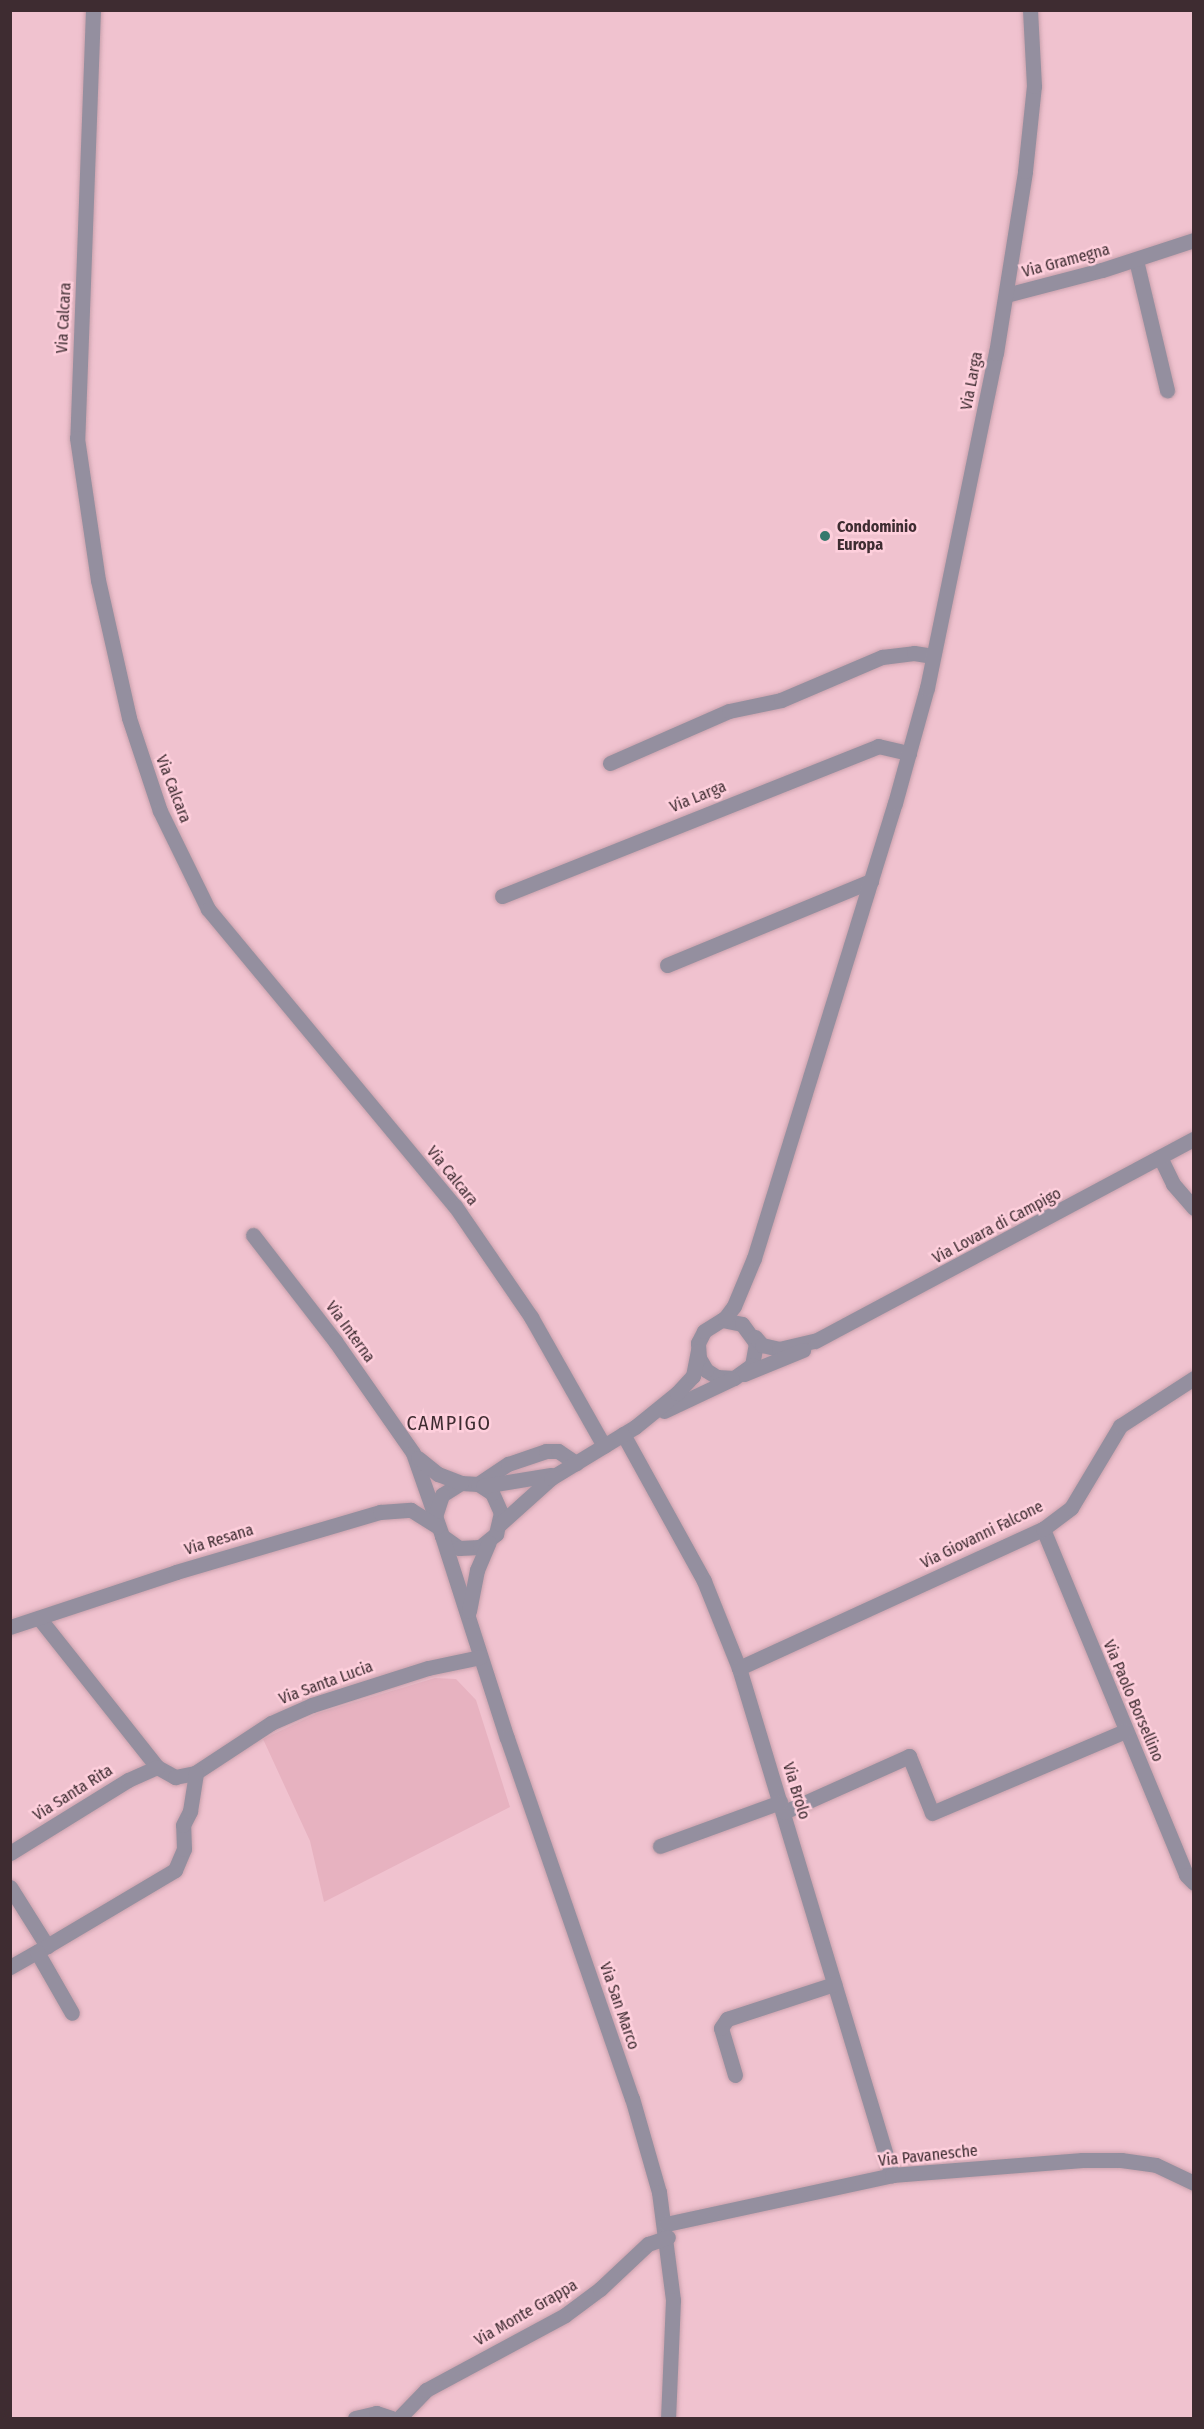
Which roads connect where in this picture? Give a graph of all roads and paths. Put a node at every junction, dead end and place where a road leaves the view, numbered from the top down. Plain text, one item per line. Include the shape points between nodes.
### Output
1 (93, 10) edge
2 (1030, 10) edge
3 (1194, 240) edge
4 (1136, 260) junction
5 (1006, 296) junction
6 (1167, 390) dead end
7 (933, 656) junction
8 (909, 753) junction
9 (610, 763) dead end
10 (871, 881) junction
11 (502, 896) dead end
12 (667, 965) dead end
13 (1194, 1140) edge
14 (1161, 1159) junction
15 (1194, 1208) edge
16 (253, 1235) dead end
17 (748, 1275) junction
18 (722, 1320) junction
19 (751, 1333) junction
20 (815, 1341) junction
21 (698, 1350) junction
22 (739, 1376) junction
23 (1194, 1378) edge
24 (629, 1430) junction
25 (604, 1446) junction
26 (413, 1453) junction
27 (576, 1463) junction
28 (559, 1472) junction
29 (456, 1485) junction
30 (480, 1485) junction
31 (429, 1495) junction
32 (393, 1509) junction
33 (500, 1524) junction
34 (438, 1526) junction
35 (1043, 1529) junction
36 (489, 1542) junction
37 (469, 1617) junction
38 (39, 1618) junction
39 (11, 1627) edge
40 (480, 1657) junction
41 (739, 1668) junction
42 (1125, 1731) junction
43 (157, 1767) junction
44 (196, 1772) junction
45 (782, 1807) junction
46 (660, 1846) dead end
47 (10, 1853) edge
48 (1194, 1883) edge
49 (10, 1887) edge
50 (42, 1949) junction
51 (10, 1967) edge
52 (834, 1984) junction
53 (72, 2013) dead end
54 (735, 2075) dead end
55 (892, 2175) junction
56 (1194, 2183) edge
57 (667, 2230) junction
58 (355, 2418) edge
59 (391, 2418) edge
60 (399, 2418) edge
61 (668, 2418) edge

1 - 25 street, Via Calcara via 77,438 98,580 129,718 160,811 208,909 455,1206 531,1317
2 - 5 street, Via Larga via 1031,120
3 - 4 street, Via Gramegna
4 - 5 street, Via Gramegna
4 - 6 street, Via Gramegna
5 - 7 street, Via Larga
7 - 8 street, Via Larga
7 - 9 street via 914,653 882,657 782,700 729,711
8 - 10 street, Via Larga
8 - 11 street, Via Larga via 885,745 870,748
10 - 12 street
10 - 17 street, Via Larga
13 - 14 street, Via Lovara di Campigo
14 - 15 street via 1173,1184
14 - 20 street, Via Lovara di Campigo
16 - 26 street, Via Interna via 335,1341
17 - 18 street, Via Larga via 736,1302
17 - 19 street, Via Larga via 745,1303
18 - 19 street via 736,1321
18 - 21 street via 704,1331
19 - 20 street, Via Lovara di Campigo via 762,1345 779,1349
19 - 22 street via 755,1360
20 - 22 street, Via Lovara di Campigo via 791,1357
21 - 22 street via 702,1364 711,1374
21 - 24 street, Via Lovara di Campigo via 689,1382
22 - 24 street, Via Lovara di Campigo
23 - 35 street, Via Giovanni Falcone via 1120,1426 1071,1508
24 - 25 street, Via Lovara di Campigo
24 - 41 street, Via Brolo via 704,1581
25 - 27 street, Via Lovara di Campigo
26 - 29 street, Via Interna
26 - 31 street, Via Interna
27 - 28 street, Via Lovara di Campigo
27 - 30 street via 558,1451 546,1451 508,1464
28 - 30 street, Via Lovara di Campigo
28 - 33 street, Via Lovara di Campigo
29 - 30 street
29 - 31 street
29 - 34 street via 442,1495
30 - 33 street via 498,1502
31 - 32 street
31 - 34 street, Via Interna
32 - 34 street, Via Resana via 417,1512
32 - 38 street, Via Resana via 176,1572
33 - 36 street
34 - 36 street via 459,1548 480,1547
34 - 37 street, Via San Marco
35 - 41 street, Via Giovanni Falcone
35 - 42 street, Via Paolo Borsellino
36 - 37 street, Via San Marco via 474,1581
37 - 40 street, Via San Marco
38 - 39 street, Via Resana
38 - 43 street
40 - 44 street, Via Santa Lucia via 421,1670 303,1708 271,1723
40 - 57 street, Via San Marco via 632,2097
41 - 45 street, Via Brolo
42 - 45 street via 932,1813 909,1756
42 - 48 street, Via Paolo Borsellino via 1186,1875
43 - 44 street via 175,1777
43 - 47 street, Via Santa Rita via 128,1780
44 - 50 street via 190,1811 183,1825 184,1849 175,1870
45 - 46 street
45 - 52 street, Via Brolo
49 - 50 street
50 - 51 street
50 - 53 street
52 - 54 street via 727,2019 721,2028
52 - 55 street, Via Brolo
55 - 56 street, Via Pavanesche via 1121,2160 1156,2165
55 - 57 street, Via Pavanesche
57 - 60 street, Via Monte Grappa via 572,2310 426,2390
57 - 61 street, Via San Marco via 673,2316
58 - 59 street via 376,2413

